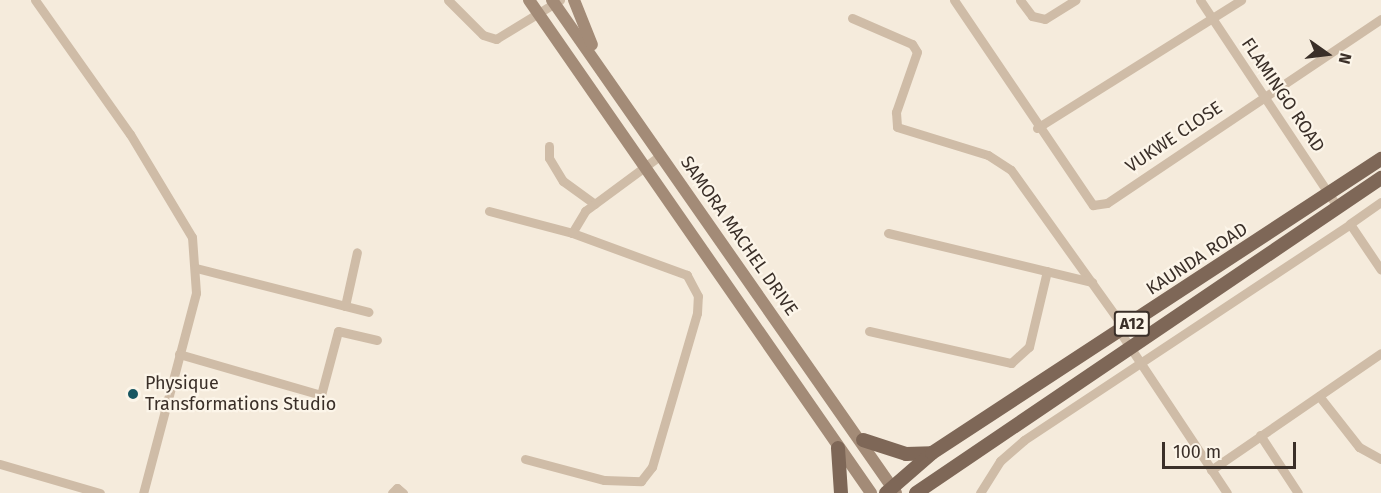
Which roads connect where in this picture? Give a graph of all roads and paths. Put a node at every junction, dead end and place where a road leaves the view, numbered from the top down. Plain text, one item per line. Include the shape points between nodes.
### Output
1 (35, 0) edge
2 (448, 0) edge
3 (529, 0) edge
4 (574, 0) edge
5 (954, 0) edge
6 (1020, 0) edge
7 (1075, 0) edge
8 (1200, 0) edge
9 (1241, 0) edge
10 (555, 1) edge
11 (539, 15) junction
12 (852, 18) dead end
13 (1381, 19) edge
14 (1213, 20) junction
15 (594, 58) junction
16 (1264, 96) junction
17 (1037, 128) junction
18 (549, 146) dead end
19 (661, 155) junction
20 (1381, 159) edge
21 (644, 168) junction
22 (1381, 178) edge
23 (1329, 194) junction
24 (1381, 202) edge
25 (595, 204) junction
26 (1338, 208) junction
27 (489, 211) dead end
28 (1350, 224) junction
29 (572, 233) junction
30 (888, 233) dead end
31 (357, 252) dead end
32 (196, 268) junction
33 (1381, 270) edge
34 (1047, 272) junction
35 (1092, 282) junction
36 (345, 306) junction
37 (368, 312) dead end
38 (1122, 330) junction
39 (869, 331) dead end
40 (377, 340) dead end
41 (1128, 347) junction
42 (1381, 353) edge
43 (179, 354) junction
44 (1137, 362) junction
45 (1319, 396) junction
46 (1260, 435) junction
47 (863, 441) junction
48 (838, 448) junction
49 (932, 453) junction
50 (525, 459) dead end
51 (1381, 459) edge
52 (0, 464) edge
53 (1211, 470) junction
54 (941, 476) junction
55 (892, 491) edge
56 (1295, 492) edge
57 (100, 493) edge
58 (143, 493) edge
59 (392, 493) edge
60 (403, 493) edge
61 (841, 493) edge
62 (871, 493) edge
63 (916, 493) edge
64 (936, 493) edge
65 (980, 493) edge
66 (1227, 493) edge

1 - 32 street via 182,213
2 - 11 street via 483,35 496,39
3 - 11 main road
4 - 15 main road
5 - 17 street
6 - 7 street via 1038,19
8 - 14 street, FLAMINGO ROAD
9 - 14 street
10 - 11 street
10 - 15 main road, SAMORA MACHEL DRIVE
11 - 21 main road
12 - 35 street via 912,44 917,52 896,112 897,127 997,159 1026,188
13 - 16 street, VUKWE CLOSE
14 - 16 street, FLAMINGO ROAD
14 - 17 street
15 - 19 main road, SAMORA MACHEL DRIVE
16 - 17 street, VUKWE CLOSE via 1101,205 1086,201
16 - 23 street, FLAMINGO ROAD
18 - 25 street via 549,158 563,181
19 - 21 street
19 - 47 main road, SAMORA MACHEL DRIVE
20 - 23 main road, KAUNDA ROAD / A12
21 - 25 street
21 - 48 main road
22 - 26 main road, A12
23 - 26 street, FLAMINGO ROAD
23 - 38 main road, KAUNDA ROAD / A12
24 - 28 street
25 - 29 street
26 - 41 main road, A12
27 - 29 street
28 - 33 street
28 - 44 street
29 - 50 street via 687,275 698,296 697,313 652,467 640,481 604,480
30 - 34 street
31 - 36 street
32 - 36 street
32 - 43 street
34 - 35 street
34 - 39 street via 1029,347 1011,363
35 - 38 street
36 - 37 street
38 - 41 street
38 - 49 main road, KAUNDA ROAD / A12
40 - 43 street via 338,331 321,394
41 - 44 street
41 - 54 main road, A12
42 - 45 street
43 - 58 street
44 - 53 street
44 - 65 street via 1024,440 1000,461
45 - 46 street
45 - 51 street via 1359,447
46 - 53 street
46 - 56 street
47 - 49 main road via 906,454
47 - 55 main road, SAMORA MACHEL DRIVE
48 - 61 main road
48 - 62 main road
49 - 55 main road, KAUNDA ROAD / A12
52 - 57 street
53 - 66 street
54 - 63 main road, A12
54 - 64 main road
59 - 60 street via 397,488

